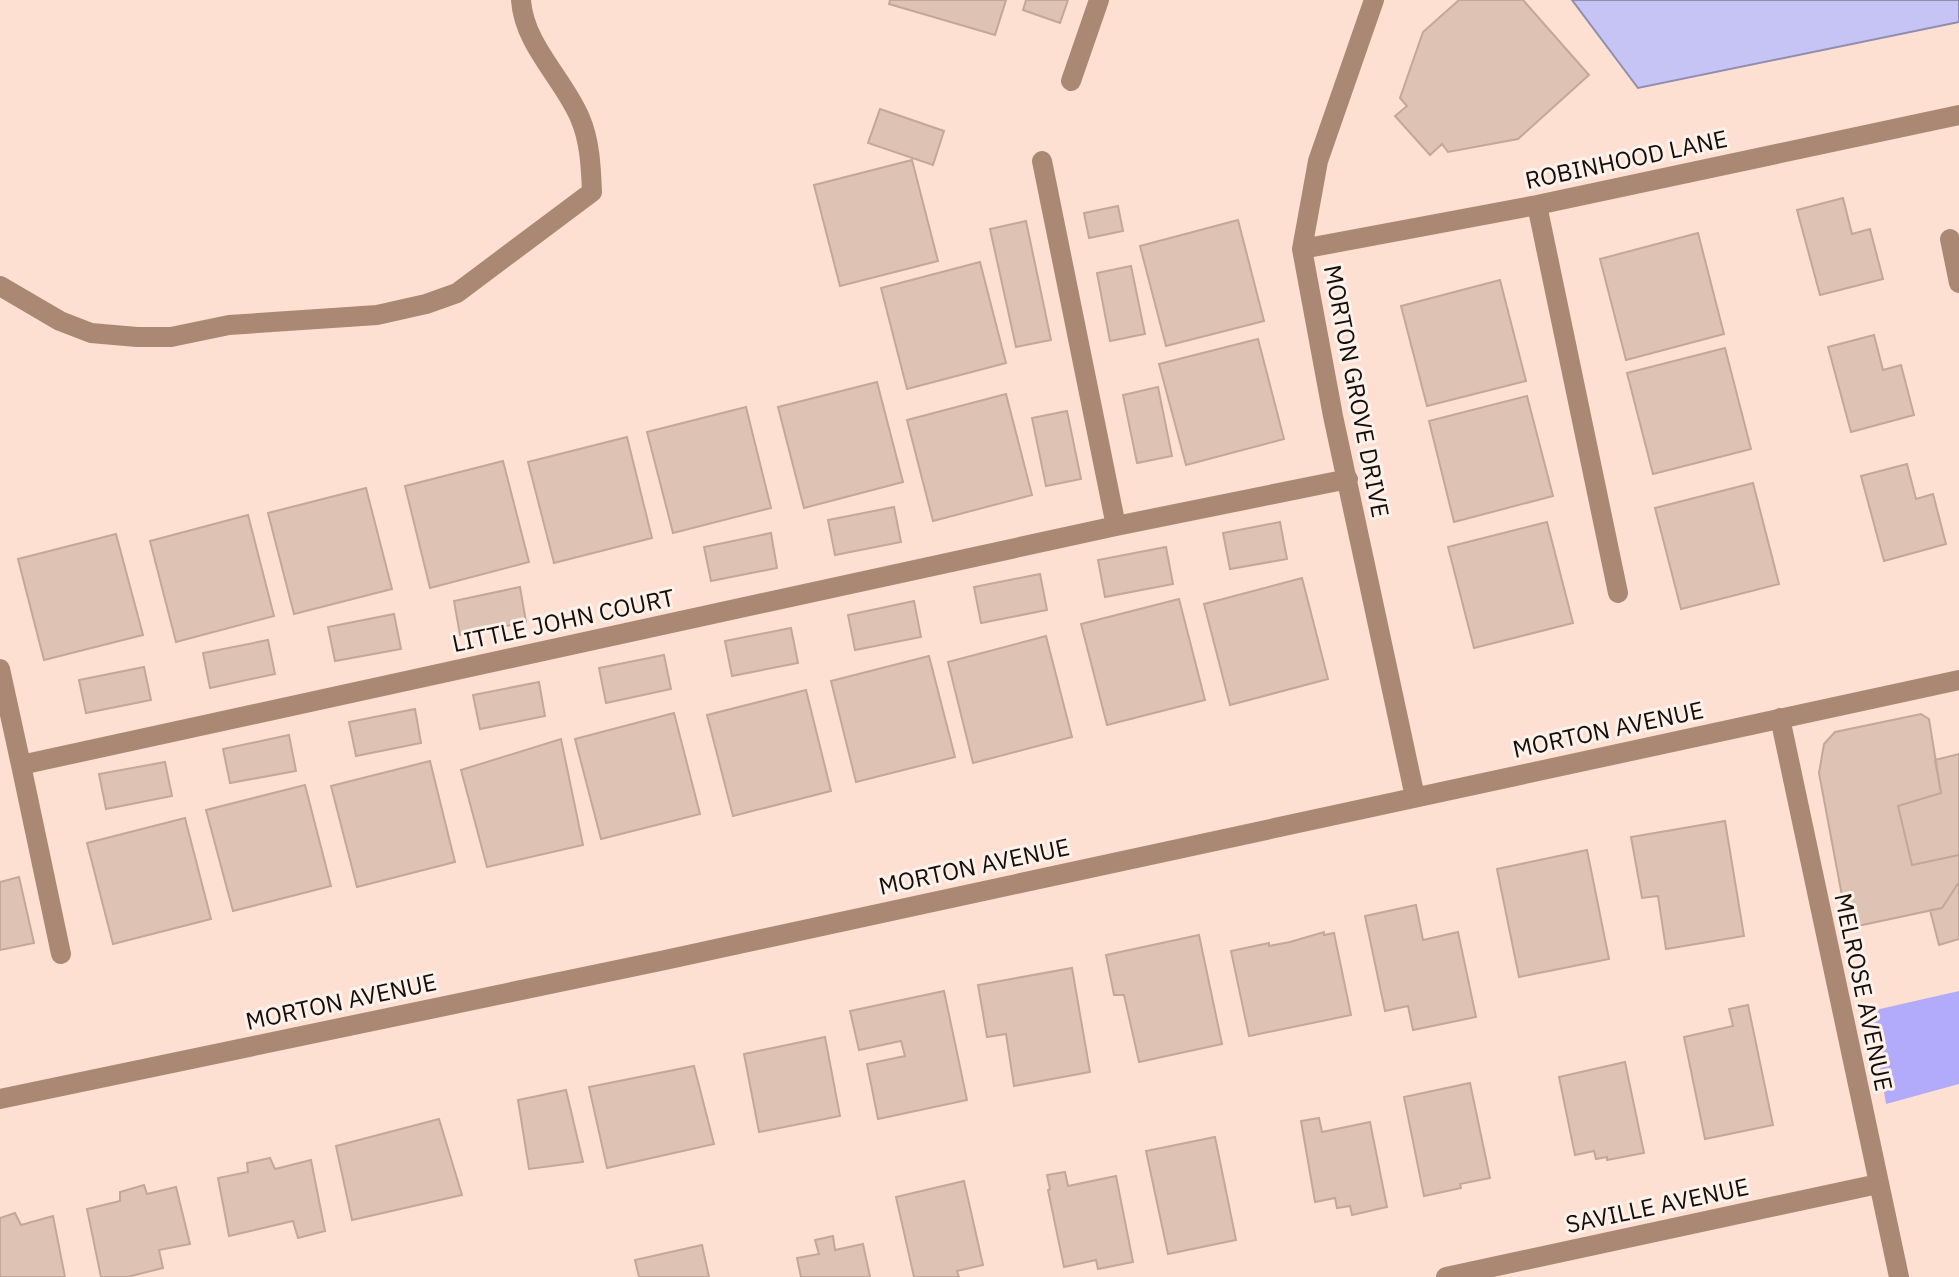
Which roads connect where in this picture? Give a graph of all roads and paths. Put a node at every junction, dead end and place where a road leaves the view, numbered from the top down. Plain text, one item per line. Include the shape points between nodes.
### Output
1 (521, 0) edge
2 (1099, 0) edge
3 (1374, 0) edge
4 (1071, 81) dead end
5 (1959, 115) edge
6 (1042, 161) dead end
7 (1537, 205) junction
8 (1950, 239) dead end
9 (1302, 249) junction
10 (1959, 283) edge
11 (0, 286) edge
12 (1348, 479) junction
13 (1116, 526) junction
14 (1618, 593) dead end
15 (0, 669) edge
16 (1959, 680) edge
17 (1780, 718) junction
18 (21, 765) junction
19 (1415, 797) junction
20 (61, 954) dead end
21 (0, 1099) edge
22 (1878, 1184) junction
23 (1446, 1277) edge
24 (1899, 1277) edge

1 - 11 street via 540,52 580,118 592,192 457,293 377,315 137,337 91,333
2 - 4 street
3 - 9 street, MORTON GROVE DRIVE via 1318,161
5 - 7 street, ROBINHOOD LANE
6 - 13 street
7 - 9 street, ROBINHOOD LANE
7 - 14 street
8 - 10 street
9 - 12 street, MORTON GROVE DRIVE
12 - 13 street, LITTLE JOHN COURT
12 - 19 street, MORTON GROVE DRIVE
13 - 18 street, LITTLE JOHN COURT
15 - 18 street
16 - 17 street, MORTON AVENUE
17 - 19 street, MORTON AVENUE
17 - 22 street, MELROSE AVENUE
18 - 20 street
19 - 21 street, MORTON AVENUE
22 - 23 street, SAVILLE AVENUE
22 - 24 street, MELROSE AVENUE

